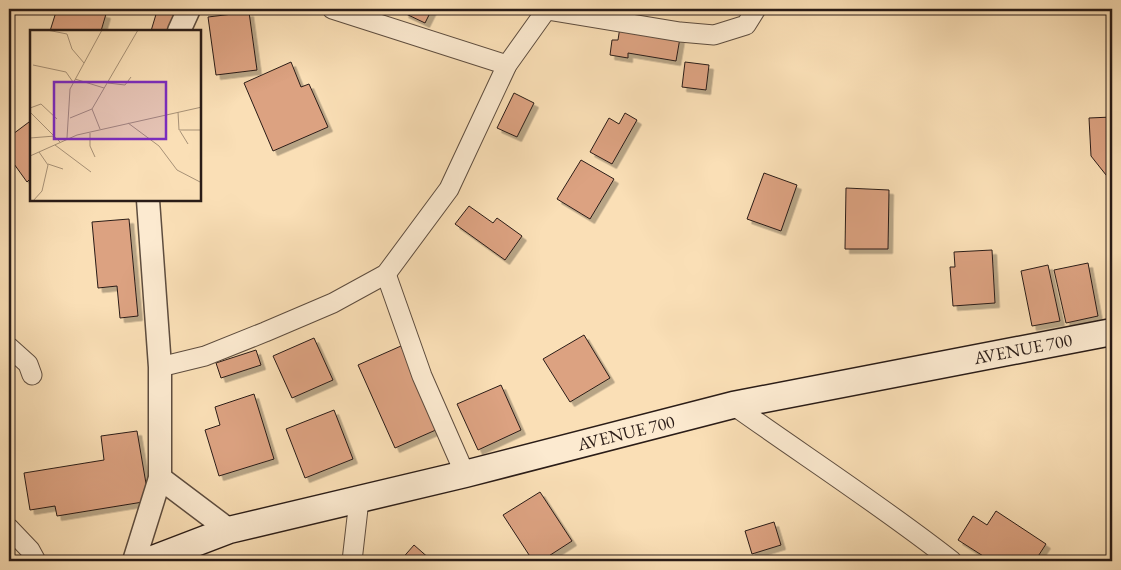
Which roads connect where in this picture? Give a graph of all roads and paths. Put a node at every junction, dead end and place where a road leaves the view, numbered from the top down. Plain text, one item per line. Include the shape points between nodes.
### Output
1 (189, 9) edge
2 (332, 9) edge
3 (547, 9) edge
4 (756, 9) edge
5 (179, 30) edge
6 (507, 65) junction
7 (148, 201) edge
8 (386, 274) junction
9 (1112, 332) edge
10 (9, 347) edge
11 (160, 368) junction
12 (32, 375) dead end
13 (733, 405) junction
14 (465, 474) junction
15 (160, 478) junction
16 (359, 500) junction
17 (9, 528) edge
18 (230, 530) junction
19 (9, 548) edge
20 (33, 556) edge
21 (134, 561) edge
22 (148, 561) edge
23 (352, 561) edge
24 (952, 561) edge

1 - 5 street
2 - 6 street
3 - 4 street via 714,35 746,25
3 - 6 street
6 - 8 street via 449,189
7 - 11 street
8 - 11 street via 333,304 205,356
8 - 14 street via 422,376
9 - 13 main road, AVENUE 700
10 - 12 street via 28,364
11 - 15 street
13 - 14 main road, AVENUE 700
13 - 24 street via 902,521
14 - 16 main road, AVENUE 700
15 - 18 street
15 - 21 street
16 - 18 main road, AVENUE 700
16 - 23 street
17 - 20 street
18 - 22 main road, AVENUE 700
19 - 20 street

